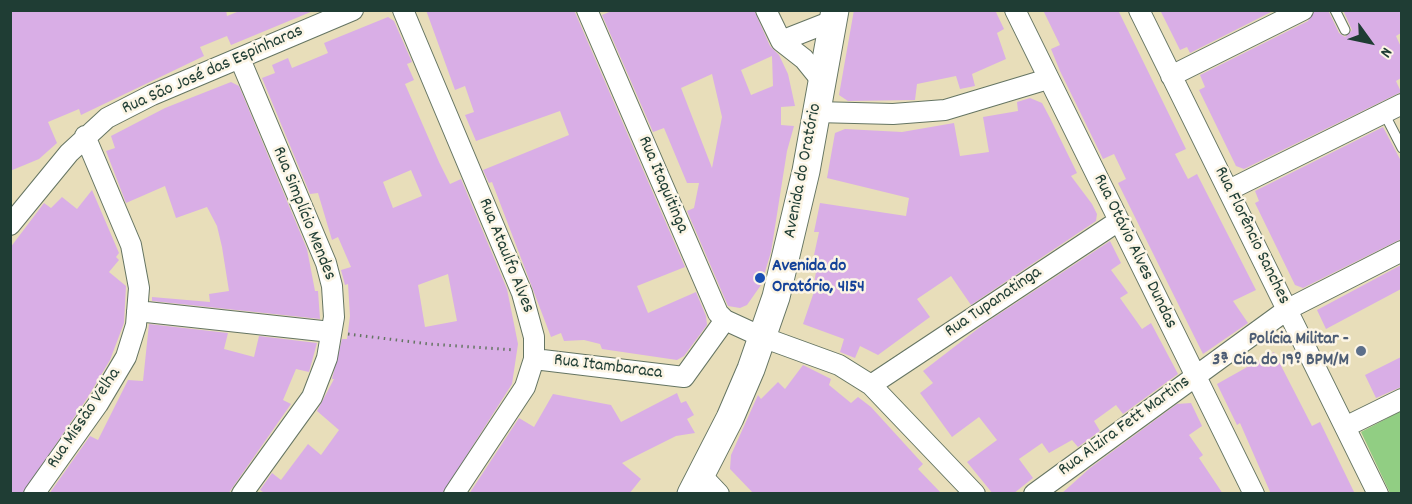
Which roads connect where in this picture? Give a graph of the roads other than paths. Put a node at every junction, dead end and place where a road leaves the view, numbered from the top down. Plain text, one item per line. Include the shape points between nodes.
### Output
1 (353, 10) edge
2 (403, 10) edge
3 (587, 10) edge
4 (766, 10) edge
5 (1015, 10) edge
6 (1139, 10) edge
7 (1303, 10) edge
8 (1335, 10) edge
9 (833, 16) edge
10 (1345, 30) dead end
11 (781, 41) junction
12 (240, 59) junction
13 (1171, 76) junction
14 (1048, 79) junction
15 (821, 80) junction
16 (1393, 108) edge
17 (816, 112) junction
18 (85, 136) junction
19 (1401, 148) edge
20 (1228, 190) junction
21 (1117, 222) junction
22 (10, 225) edge
23 (1401, 251) edge
24 (1288, 309) junction
25 (137, 311) junction
26 (725, 320) junction
27 (332, 332) junction
28 (762, 337) junction
29 (534, 355) junction
30 (1195, 376) junction
31 (871, 385) junction
32 (1401, 399) edge
33 (1345, 427) junction
34 (704, 487) edge
35 (34, 494) edge
36 (242, 494) edge
37 (454, 494) edge
38 (975, 494) edge
39 (1034, 494) edge
40 (1254, 494) edge
41 (1377, 494) edge

1 - 12 street, Rua São José das Espinharas
2 - 29 street, Rua Ataulfo Alves via 522,293 532,321
3 - 26 street, Rua Itaquitinga via 712,304
4 - 11 street
5 - 14 street, Rua Otávio Alves Dundas
6 - 13 street, Rua Florêncio Sanches
7 - 13 street
8 - 10 lane
9 - 11 street
9 - 15 main road, Avenida do Oratório
11 - 15 street via 804,59
12 - 18 street, Rua São José das Espinharas via 152,95 107,118
12 - 27 street, Rua Simplício Mendes via 326,263 332,286
13 - 20 street, Rua Florêncio Sanches
14 - 17 street via 945,110 893,114
14 - 21 street, Rua Otávio Alves Dundas
15 - 17 main road, Avenida do Oratório
16 - 19 lane
16 - 20 street
17 - 28 main road, Avenida do Oratório via 794,227
18 - 22 street, Rua São José das Espinharas
18 - 25 street, Rua Missão Velha via 131,245 138,288
20 - 24 street, Rua Florêncio Sanches
21 - 30 street, Rua Otávio Alves Dundas
21 - 31 street, Rua Tupanatinga
23 - 24 street, Rua Alzira Fett Martins
24 - 30 street, Rua Alzira Fett Martins
24 - 33 street, Rua Florêncio Sanches
25 - 27 street
25 - 35 street, Rua Missão Velha via 126,357 99,404
26 - 28 street
26 - 29 street, Rua Itambaraca via 684,377
27 - 36 street, Rua Simplício Mendes via 312,397
28 - 31 street via 839,365
28 - 34 main road, Avenida do Oratório
29 - 37 street, Rua Ataulfo Alves via 525,387
30 - 39 street, Rua Alzira Fett Martins
30 - 40 street, Rua Otávio Alves Dundas
31 - 38 street
32 - 33 street
33 - 41 street, Rua Florêncio Sanches

